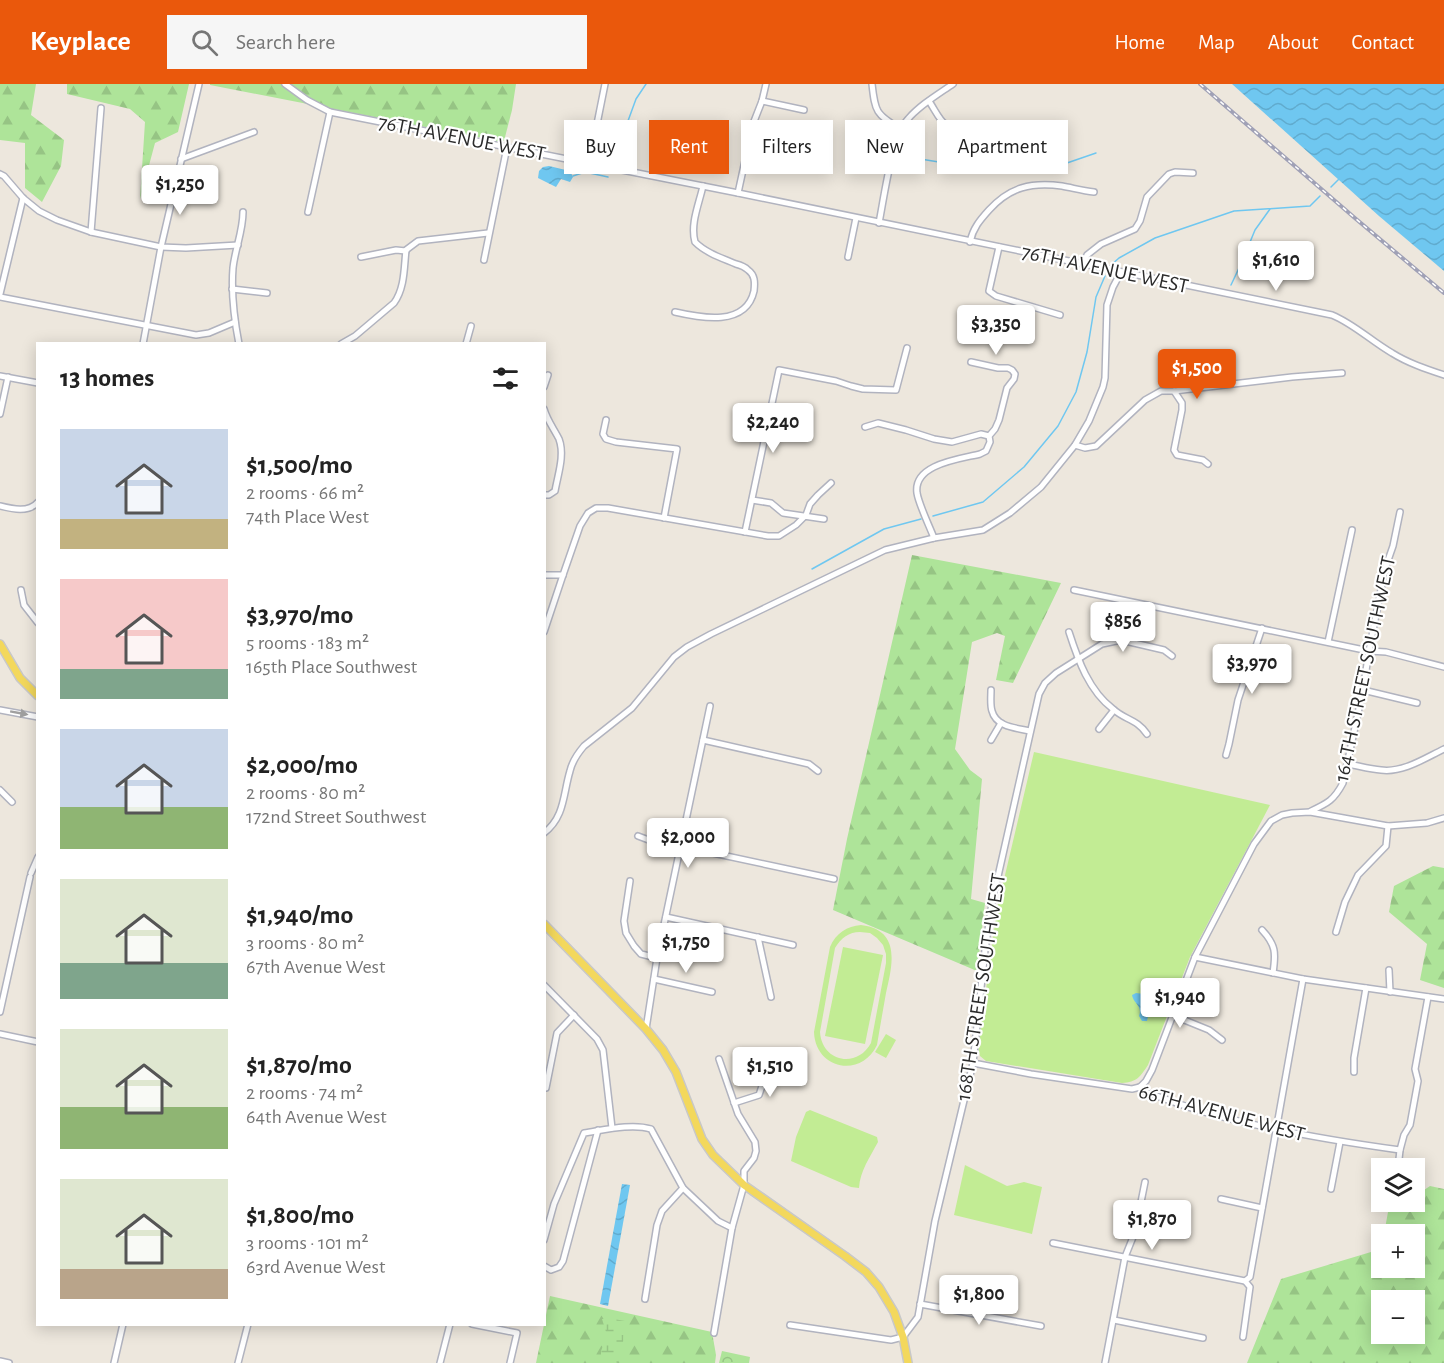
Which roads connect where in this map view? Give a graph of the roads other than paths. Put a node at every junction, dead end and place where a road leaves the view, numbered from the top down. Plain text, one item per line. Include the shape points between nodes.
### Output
1 (199, 84) edge
2 (285, 84) edge
3 (605, 84) edge
4 (766, 84) edge
5 (872, 84) edge
6 (952, 84) edge
7 (762, 101) junction
8 (928, 101) junction
9 (101, 108) dead end
10 (804, 110) dead end
11 (330, 112) junction
12 (598, 120) edge
13 (886, 120) edge
14 (907, 120) edge
15 (940, 120) edge
16 (254, 132) dead end
17 (507, 147) junction
18 (181, 159) junction
19 (564, 159) edge
20 (637, 173) edge
21 (1193, 173) dead end
22 (0, 174) edge
23 (889, 174) edge
24 (703, 186) junction
25 (1094, 192) dead end
26 (738, 193) junction
27 (23, 198) junction
28 (243, 212) dead end
29 (308, 212) dead end
30 (856, 218) junction
31 (879, 223) junction
32 (91, 232) junction
33 (488, 233) junction
34 (970, 242) junction
35 (238, 245) junction
36 (162, 247) junction
37 (999, 247) junction
38 (406, 251) junction
39 (361, 257) dead end
40 (848, 257) dead end
41 (484, 260) dead end
42 (1083, 264) junction
43 (1121, 273) junction
44 (232, 289) junction
45 (267, 293) dead end
46 (0, 296) edge
47 (675, 312) dead end
48 (1060, 315) dead end
49 (235, 322) junction
50 (147, 326) junction
51 (471, 326) dead end
52 (143, 342) edge
53 (239, 342) edge
54 (344, 342) edge
55 (467, 342) edge
56 (907, 348) dead end
57 (971, 362) dead end
58 (1342, 373) dead end
59 (548, 375) dead end
60 (1444, 375) edge
61 (0, 376) edge
62 (8, 377) junction
63 (546, 381) edge
64 (36, 383) edge
65 (1174, 391) junction
66 (0, 414) edge
67 (546, 415) edge
68 (606, 420) dead end
69 (865, 427) dead end
70 (989, 436) junction
71 (1075, 445) junction
72 (1208, 464) dead end
73 (831, 483) dead end
74 (546, 495) edge
75 (752, 500) junction
76 (36, 504) edge
77 (0, 506) edge
78 (1400, 512) dead end
79 (806, 515) junction
80 (664, 518) junction
81 (824, 519) dead end
82 (1352, 530) dead end
83 (745, 532) junction
84 (934, 538) junction
85 (546, 575) edge
86 (562, 576) junction
87 (21, 590) dead end
88 (1074, 590) dead end
89 (36, 620) edge
90 (546, 626) edge
91 (1263, 628) junction
92 (1069, 632) dead end
93 (1328, 642) junction
94 (0, 644) edge
95 (1369, 651) junction
96 (1172, 656) dead end
97 (1077, 658) junction
98 (1444, 667) edge
99 (991, 690) dead end
100 (1363, 690) junction
101 (36, 694) edge
102 (1417, 703) dead end
103 (710, 706) dead end
104 (0, 710) edge
105 (1114, 710) junction
106 (36, 717) edge
107 (1001, 723) junction
108 (1098, 729) dead end
109 (1030, 731) junction
110 (1147, 734) dead end
111 (703, 740) junction
112 (991, 740) dead end
113 (1444, 749) edge
114 (1226, 755) dead end
115 (1348, 764) junction
116 (818, 771) dead end
117 (0, 790) edge
118 (12, 802) dead end
119 (1310, 812) junction
120 (1444, 818) edge
121 (1388, 826) junction
122 (546, 832) edge
123 (638, 836) dead end
124 (680, 846) junction
125 (36, 862) edge
126 (834, 879) dead end
127 (630, 881) dead end
128 (666, 917) junction
129 (546, 926) edge
130 (1262, 930) dead end
131 (1336, 932) dead end
132 (758, 937) junction
133 (793, 945) dead end
134 (1195, 957) junction
135 (657, 958) junction
136 (1389, 970) dead end
137 (1273, 973) junction
138 (654, 979) junction
139 (1304, 979) junction
140 (546, 987) edge
141 (1366, 988) junction
142 (712, 992) dead end
143 (1390, 992) junction
144 (771, 997) dead end
145 (1428, 997) junction
146 (1444, 999) edge
147 (0, 1012) edge
148 (574, 1015) junction
149 (1173, 1015) junction
150 (646, 1029) junction
151 (0, 1034) edge
152 (1222, 1040) dead end
153 (36, 1042) edge
154 (719, 1059) dead end
155 (766, 1060) dead end
156 (973, 1063) junction
157 (1354, 1072) dead end
158 (1140, 1087) junction
159 (546, 1088) dead end
160 (734, 1103) junction
161 (612, 1128) junction
162 (1276, 1129) junction
163 (598, 1130) junction
164 (1340, 1142) junction
165 (1400, 1150) junction
166 (1399, 1158) edge
167 (1145, 1182) dead end
168 (744, 1185) junction
169 (682, 1188) junction
170 (1331, 1189) dead end
171 (1221, 1199) dead end
172 (1262, 1208) junction
173 (732, 1228) junction
174 (546, 1233) edge
175 (1053, 1243) dead end
176 (1125, 1257) junction
177 (546, 1267) edge
178 (1245, 1281) junction
179 (645, 1299) dead end
180 (920, 1304) junction
181 (1114, 1320) junction
182 (790, 1325) dead end
183 (123, 1326) edge
184 (247, 1326) edge
185 (449, 1326) edge
186 (481, 1326) edge
187 (1041, 1326) dead end
188 (714, 1333) dead end
189 (903, 1337) junction
190 (1243, 1337) dead end
191 (1203, 1338) dead end
192 (0, 1361) edge
193 (9, 1363) edge
194 (114, 1363) edge
195 (238, 1363) edge
196 (440, 1363) edge
197 (510, 1363) edge
198 (908, 1363) edge
199 (1106, 1363) edge

1 - 18 street
2 - 11 street, 76TH AVENUE WEST
3 - 12 street
4 - 7 street
5 - 13 street via 876,109
6 - 8 street
7 - 10 street
7 - 26 street
8 - 14 street
8 - 15 street
9 - 32 street
11 - 17 street, 76TH AVENUE WEST
11 - 29 street
16 - 18 street
17 - 19 street, 76TH AVENUE WEST
17 - 33 street
18 - 36 street
20 - 24 street, 76TH AVENUE WEST
21 - 42 street via 1169,174 1147,197 1135,230 1101,244 1087,255
22 - 27 street
23 - 31 street
24 - 26 street, 76TH AVENUE WEST
24 - 47 street via 693,227 695,242 748,269 754,277 753,296 742,311 722,318
25 - 34 street via 1038,185 1016,190 999,199 976,224
26 - 30 street, 76TH AVENUE WEST
27 - 32 street via 39,211
27 - 46 street
28 - 35 street
30 - 31 street, 76TH AVENUE WEST
30 - 40 street
31 - 34 street, 76TH AVENUE WEST
32 - 36 street
33 - 38 street via 418,241
33 - 41 street
34 - 37 street, 76TH AVENUE WEST
35 - 36 street
35 - 44 street
36 - 50 street
37 - 42 street, 76TH AVENUE WEST
37 - 48 street, 76TH AVENUE WEST via 989,291
38 - 39 street
38 - 54 street via 399,297
42 - 43 street, 76TH AVENUE WEST
43 - 60 street, 76TH AVENUE WEST via 1332,315 1393,355
43 - 71 street via 1107,305 1103,387
44 - 45 street
44 - 49 street
46 - 50 street
49 - 50 street via 196,335
49 - 53 street
50 - 52 street
51 - 55 street
56 - 75 street via 896,390 864,389 779,370
57 - 70 street via 1008,368 1015,374 999,420
58 - 65 street
59 - 63 street
61 - 62 street
62 - 64 street
62 - 66 street
65 - 71 street via 1145,400 1096,446
65 - 72 street via 1182,410 1174,450 1177,455
67 - 74 street via 562,451 555,491
68 - 80 street via 606,439 677,449
69 - 70 street via 878,423 952,442 981,434
70 - 84 street via 986,451 932,466 922,475 917,492
71 - 84 street via 1041,487 1010,513 983,530
73 - 79 street via 810,504
75 - 79 street via 771,503 783,513
75 - 83 street
76 - 77 street via 27,509
78 - 95 street, 164TH STREET SOUTHWEST
79 - 81 street
79 - 83 street via 779,536
80 - 83 street
80 - 86 street via 596,508 580,526
82 - 93 street
84 - 122 street via 885,550 681,652 632,708 584,746 570,769 563,807
85 - 86 street
86 - 90 street
87 - 89 street via 24,605
88 - 91 street
91 - 93 street
91 - 114 street via 1238,700
92 - 97 street
93 - 95 street
94 - 101 main road via 20,678
95 - 98 street
95 - 100 street, 164TH STREET SOUTHWEST
96 - 97 street, 168TH STREET SOUTHWEST via 1164,650 1121,640 1102,644
97 - 105 street via 1098,695
97 - 109 street, 168TH STREET SOUTHWEST via 1045,683
99 - 107 street via 992,710
100 - 102 street
100 - 115 street, 164TH STREET SOUTHWEST
103 - 111 street
104 -> 106 street
105 - 108 street
105 - 110 street via 1142,726
107 - 109 street
107 - 112 street
109 - 156 street, 168TH STREET SOUTHWEST via 992,903
111 - 116 street via 809,764
111 - 124 street
113 - 115 street via 1394,770
115 - 119 street, 164TH STREET SOUTHWEST via 1337,794
117 - 118 street
119 - 121 street
119 - 134 street via 1282,815 1262,832
120 - 121 street
121 - 131 street via 1386,846 1358,875
123 - 124 street
124 - 126 street
124 - 128 street
125 - 147 street
127 - 135 street via 626,933 641,954
128 - 132 street
128 - 135 street
129 - 150 main road
130 - 137 street via 1274,948
132 - 133 street
132 - 144 street
134 - 137 street
134 - 149 street
135 - 138 street
136 - 143 street
137 - 139 street
138 - 142 street
138 - 150 street
139 - 141 street
139 - 162 street
140 - 148 street
141 - 143 street
141 - 157 street
143 - 145 street
145 - 146 street
145 - 165 street via 1410,1125
148 - 159 street via 557,1033
148 - 161 street via 603,1050
149 - 152 street
149 - 158 street via 1152,1070
150 - 168 main road via 676,1072 702,1139
151 - 153 street
154 - 160 street
155 - 160 street via 759,1095
156 - 158 street, 66TH AVENUE WEST via 1120,1088
156 - 180 street, 168TH STREET SOUTHWEST via 936,1217
158 - 162 street, 66TH AVENUE WEST via 1204,1112
160 - 168 street via 755,1142 754,1158 744,1171
161 - 163 street
161 - 169 street via 651,1129
162 - 164 street, 66TH AVENUE WEST
162 - 172 street
163 - 174 street via 584,1132
163 - 177 street via 563,1261 551,1270
164 - 165 street, 66TH AVENUE WEST
164 - 170 street
165 - 166 street
167 - 176 street via 1135,1232
168 - 173 street
168 - 189 main road via 866,1272 894,1312
169 - 173 street via 718,1221
169 - 179 street via 662,1212 657,1225
171 - 172 street
172 - 178 street via 1250,1277
173 - 188 street
175 - 176 street
176 - 178 street
176 - 181 street
178 - 190 street via 1250,1287
180 - 187 street
180 - 189 street, 168TH STREET SOUTHWEST via 918,1317
181 - 191 street
181 - 199 street
182 - 189 street via 891,1340
183 - 194 street
184 - 195 street
185 - 196 street
186 - 197 street via 517,1334
189 - 198 main road
192 - 193 street

